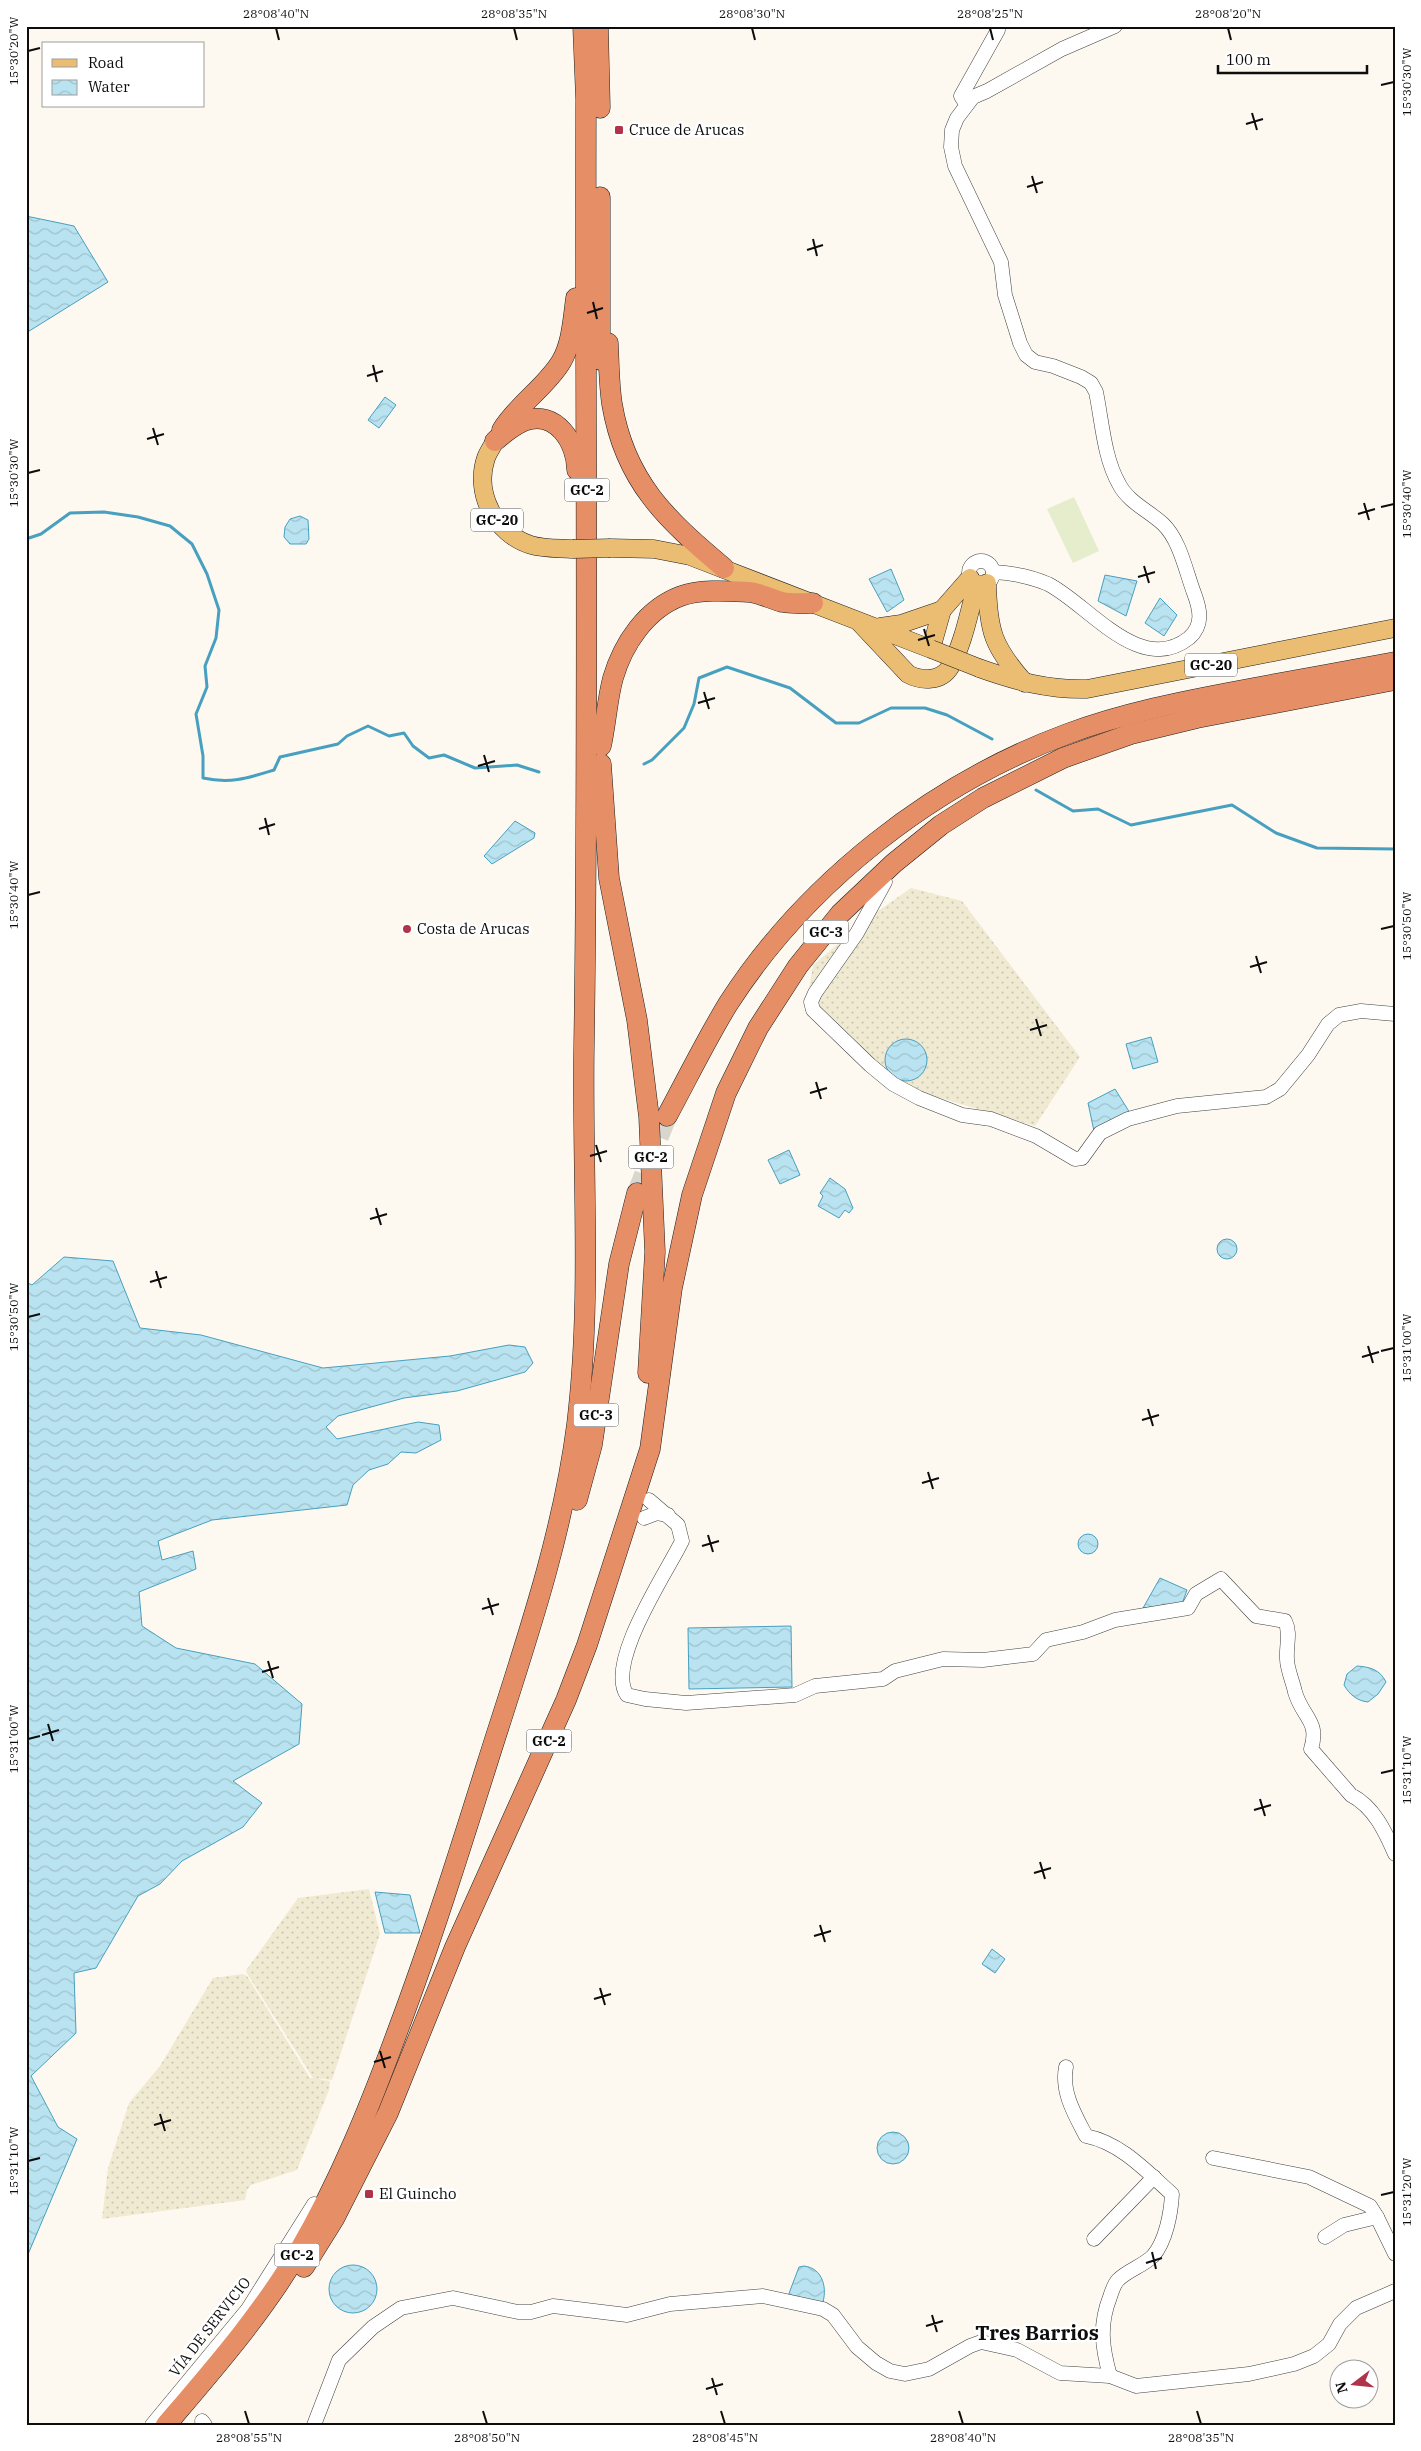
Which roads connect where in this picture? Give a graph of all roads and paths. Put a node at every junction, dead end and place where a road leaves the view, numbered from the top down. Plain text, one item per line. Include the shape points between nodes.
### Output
1 (583, 26) edge
2 (598, 26) edge
3 (998, 26) edge
4 (1116, 26) edge
5 (970, 101) junction
6 (586, 244) junction
7 (600, 301) junction
8 (495, 441) junction
9 (724, 568) junction
10 (982, 579) junction
11 (812, 603) junction
12 (942, 610) junction
13 (857, 620) junction
14 (877, 627) junction
15 (1395, 628) edge
16 (932, 649) junction
17 (1395, 662) edge
18 (1395, 680) edge
19 (1026, 683) junction
20 (594, 741) junction
21 (1063, 758) junction
22 (854, 924) joint
23 (1395, 1014) edge
24 (667, 1116) tunnel mouth
25 (637, 1193) tunnel mouth
26 (649, 1500) dead end
27 (668, 1515) junction
28 (644, 1518) dead end
29 (623, 1528) junction
30 (529, 1630) junction
31 (1395, 1854) edge
32 (387, 2060) junction
33 (1066, 2067) dead end
34 (1213, 2158) dead end
35 (1154, 2178) junction
36 (1377, 2217) junction
37 (1325, 2237) dead end
38 (1094, 2239) dead end
39 (1395, 2254) edge
40 (1395, 2291) edge
41 (1110, 2376) junction
42 (152, 2425) edge
43 (166, 2425) edge
44 (182, 2425) edge
45 (314, 2425) edge

1 - 6 highway, GC-2
2 - 7 highway, GC-2
3 - 5 street via 961,96
4 - 5 street via 1062,49
5 - 10 street via 952,130 951,147 955,166 1001,262 1006,295 1020,343 1026,355 1035,362 1053,366 1091,383 1119,485 1165,525 1174,538 1201,612 1198,628 1178,644 1158,649 1140,647 1119,637 1087,610 1049,585 1014,573
6 - 8 highway via 571,333 562,361 509,419
6 - 20 highway, GC-2
7 - 9 highway via 608,344 612,404 619,435 634,472 670,521
7 - 20 highway, GC-2
8 - 9 main road, GC-20, bridge via 486,458 485,497 490,511 507,531 529,544 545,548 654,549 690,556
8 - 20 highway via 526,420 539,419 560,427 574,448 577,461 580,696
9 - 11 main road, GC-20
10 - 12 main road
10 - 13 main road via 949,668 933,679 918,679 908,674
10 - 19 main road via 995,642 1005,660
11 - 13 main road, GC-20
11 - 20 highway via 791,603 752,592 726,592 681,596 662,606 640,625 624,650
12 - 14 main road via 901,624
12 - 16 main road
13 - 14 main road, GC-20
14 - 16 main road, GC-20
15 - 19 main road, GC-20 via 1087,689 1069,690
16 - 19 main road, GC-20, bridge
17 - 24 highway, GC-3 via 1194,699 1125,716 1068,734 974,777 883,838 829,883 778,938 728,1004
18 - 21 highway, GC-3 via 1197,718 1131,734
20 - 29 highway, GC-2 via 609,878 637,1020 649,1117 655,1252 641,1439
20 - 30 highway, GC-2 via 584,1053 585,1295 582,1370 570,1472 560,1523
21 - 22 highway via 947,831 885,882
21 - 29 highway, GC-3 via 983,798 941,825 894,863 840,914 798,966 758,1028 726,1093 692,1195 672,1288 650,1449
22 - 23 street via 815,992 811,1002 813,1010 893,1084 962,1115 992,1119 1036,1136 1075,1159 1082,1158 1100,1133 1128,1119 1177,1106 1266,1097 1280,1089 1328,1024 1339,1015 1361,1011
25 - 30 highway, GC-3 via 619,1264 592,1445 568,1534
26 - 27 street
27 - 28 street via 657,1513
27 - 31 street via 678,1525 682,1541 632,1636 622,1674 622,1688 627,1695 686,1703 794,1694 815,1686 883,1679 895,1671 943,1658 983,1660 1032,1654 1046,1640 1083,1632 1115,1620 1188,1608 1196,1594 1221,1578 1256,1616 1285,1621 1289,1629 1286,1659 1298,1702 1316,1735 1311,1749 1351,1795 1376,1817
29 - 44 highway, GC-2 via 587,1645 566,1700 455,1947 384,2121 314,2252 264,2327
30 - 32 highway, GC-2 via 430,1944
32 - 42 street, VÍA DE SERVICIO via 370,2085 328,2179 291,2243 248,2309
32 - 43 highway, GC-2 via 342,2170 296,2256 254,2318
33 - 35 street via 1063,2079 1070,2107 1086,2136 1113,2146
34 - 36 street via 1309,2177 1370,2206
35 - 38 street
35 - 41 street via 1172,2194 1171,2208 1154,2255 1116,2283 1104,2314 1101,2329 1103,2350
36 - 37 street via 1344,2225
36 - 39 street
40 - 41 street via 1356,2308 1340,2324 1328,2344 1314,2356 1294,2364 1249,2374 1136,2386
41 - 45 street via 1060,2373 1017,2350 982,2342 929,2369 905,2374 890,2371 857,2347 833,2315 823,2309 763,2296 670,2304 628,2314 553,2306 518,2312 453,2298 401,2308 373,2327 339,2360

